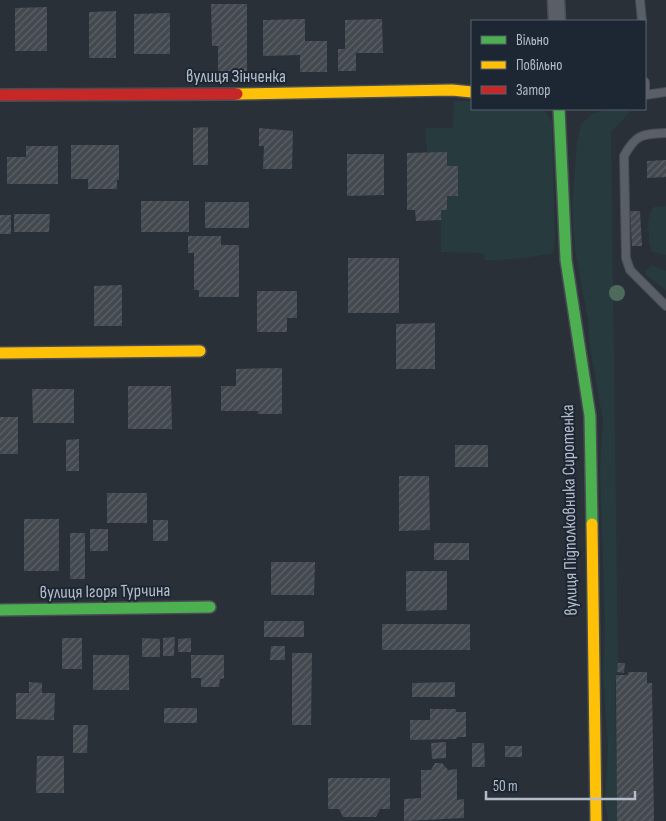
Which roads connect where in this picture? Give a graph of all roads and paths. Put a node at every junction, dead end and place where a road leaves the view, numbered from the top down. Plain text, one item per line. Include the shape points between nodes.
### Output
1 (556, 0) edge
2 (640, 0) edge
3 (557, 20) edge
4 (642, 20) edge
5 (471, 92) edge
6 (666, 92) edge
7 (0, 95) edge
8 (646, 95) edge
9 (559, 110) edge
10 (666, 133) edge
11 (666, 306) edge
12 (200, 351) dead end
13 (0, 352) edge
14 (210, 608) dead end
15 (0, 610) edge
16 (596, 821) edge

1 - 3 street
2 - 4 lane
5 - 7 street, вулиця Зінченка
6 - 8 lane
9 - 16 street, вулиця Підполковника Сиротенка via 566,260 590,416
10 - 11 lane via 642,134 631,143 624,156 626,258 630,270
12 - 13 street
14 - 15 street, вулиця Ігоря Турчина

